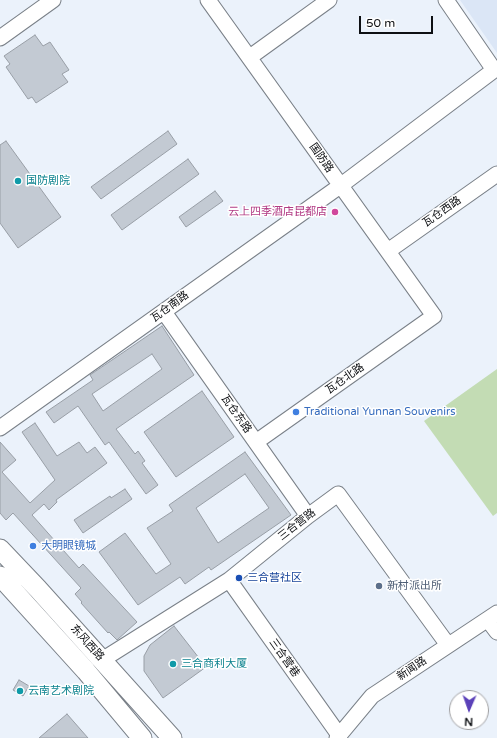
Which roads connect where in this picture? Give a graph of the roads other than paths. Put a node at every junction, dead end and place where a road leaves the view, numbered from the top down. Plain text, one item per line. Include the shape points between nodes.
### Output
1 (53, 0) edge
2 (208, 0) edge
3 (329, 0) edge
4 (446, 0) edge
5 (0, 38) edge
6 (250, 57) junction
7 (497, 174) edge
8 (340, 186) junction
9 (388, 251) junction
10 (164, 312) junction
11 (434, 316) joint
12 (0, 428) edge
13 (256, 442) junction
14 (308, 516) junction
15 (0, 549) edge
16 (229, 580) junction
17 (3, 582) edge
18 (492, 617) edge
19 (497, 632) edge
20 (448, 644) junction
21 (102, 660) junction
22 (338, 737) edge
23 (142, 738) edge
24 (172, 738) edge

1 - 5 street
2 - 6 street, 国防路
3 - 6 street
4 - 8 street, 瓦仓南路 via 494,70
6 - 8 street, 国防路
7 - 9 street, 瓦仓西路
8 - 9 street, 国防路
8 - 10 street, 瓦仓南路
9 - 11 street, 国防路
10 - 12 street, 瓦仓南路
10 - 13 street, 瓦仓东路
11 - 13 street, 瓦仓北路
13 - 14 street, 瓦仓东路
14 - 16 street, 三合营路
14 - 20 street, 三合营路 via 338,494
15 - 21 main road, 东风西路
16 - 21 street, 三合营路
16 - 22 street, 三合营巷
17 - 23 main road, 东风西路 via 86,671
18 - 19 street
18 - 20 street, 新闻路
20 - 22 street, 新闻路 via 372,696
21 - 24 main road, 东风西路

